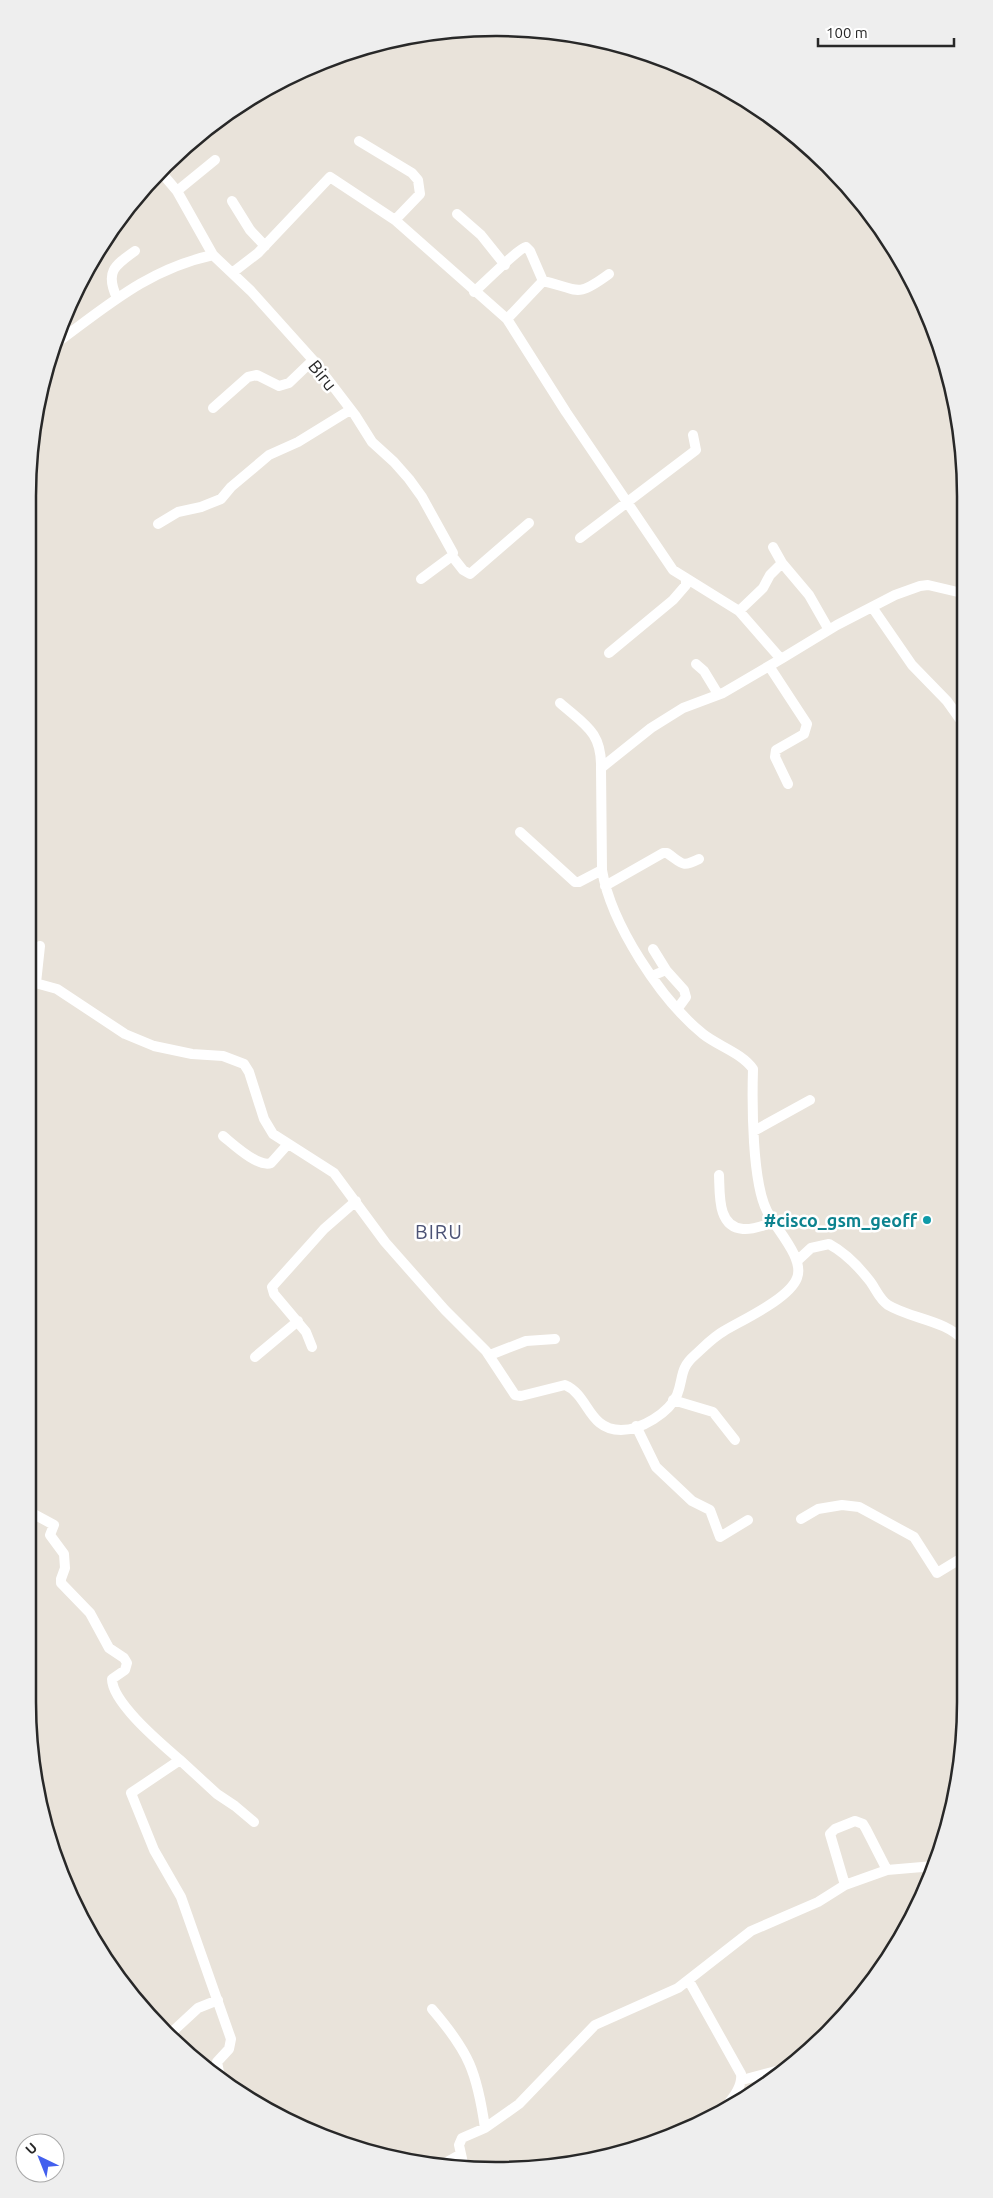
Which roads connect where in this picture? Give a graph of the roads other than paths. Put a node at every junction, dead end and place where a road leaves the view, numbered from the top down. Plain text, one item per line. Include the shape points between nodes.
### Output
1 (360, 141) dead end
2 (214, 160) dead end
3 (165, 177) edge
4 (177, 191) junction
5 (232, 201) dead end
6 (457, 214) dead end
7 (395, 220) junction
8 (264, 246) junction
9 (135, 251) dead end
10 (213, 256) junction
11 (505, 265) junction
12 (232, 273) junction
13 (609, 274) dead end
14 (543, 281) junction
15 (474, 292) junction
16 (117, 298) junction
17 (507, 320) junction
18 (65, 336) edge
19 (313, 360) junction
20 (213, 408) dead end
21 (350, 410) junction
22 (693, 435) dead end
23 (627, 502) junction
24 (529, 523) dead end
25 (158, 524) dead end
26 (580, 538) dead end
27 (773, 547) dead end
28 (452, 556) junction
29 (782, 563) junction
30 (686, 578) junction
31 (421, 579) dead end
32 (957, 592) edge
33 (872, 607) junction
34 (739, 611) junction
35 (829, 630) junction
36 (609, 653) dead end
37 (781, 659) junction
38 (696, 664) dead end
39 (769, 666) junction
40 (718, 694) junction
41 (560, 703) dead end
42 (957, 715) edge
43 (602, 768) junction
44 (788, 784) dead end
45 (520, 832) dead end
46 (699, 859) dead end
47 (602, 870) junction
48 (605, 886) junction
49 (40, 946) dead end
50 (653, 949) dead end
51 (36, 964) edge
52 (666, 970) junction
53 (652, 976) junction
54 (36, 983) edge
55 (678, 1008) junction
56 (810, 1100) dead end
57 (754, 1131) junction
58 (223, 1136) dead end
59 (288, 1144) junction
60 (719, 1175) dead end
61 (356, 1201) junction
62 (774, 1222) junction
63 (797, 1260) junction
64 (298, 1321) junction
65 (957, 1337) edge
66 (555, 1339) dead end
67 (312, 1347) dead end
68 (490, 1355) junction
69 (255, 1357) dead end
70 (673, 1400) junction
71 (636, 1426) junction
72 (735, 1440) dead end
73 (36, 1515) edge
74 (801, 1519) dead end
75 (748, 1520) dead end
76 (957, 1561) edge
77 (180, 1760) junction
78 (254, 1822) dead end
79 (926, 1867) edge
80 (887, 1870) junction
81 (845, 1884) junction
82 (689, 1981) junction
83 (218, 2000) junction
84 (432, 2009) dead end
85 (174, 2030) edge
86 (218, 2068) edge
87 (768, 2073) edge
88 (742, 2080) junction
89 (731, 2097) edge
90 (485, 2128) junction
91 (462, 2159) edge

1 - 7 street via 418,180 420,194
2 - 4 street
3 - 4 street, Biru
4 - 10 street, Biru
5 - 8 street
6 - 11 street
7 - 8 street via 330,177
7 - 15 street
8 - 12 street
9 - 16 street via 112,272 110,281
10 - 12 street, Biru
10 - 16 street via 191,260 164,271
11 - 14 street via 518,250 526,247
11 - 15 street
12 - 19 street, Biru
13 - 14 street via 596,284 579,290 568,290
14 - 17 street
15 - 17 street
16 - 18 street
17 - 23 street
19 - 20 street via 289,382 279,386 257,374 248,378
19 - 21 street, Biru
21 - 25 street via 298,442 269,455 221,499 201,508 178,512
21 - 28 street, Biru via 372,442 394,462 422,497 452,550
22 - 23 street via 696,450
23 - 26 street
23 - 30 street via 672,570
24 - 28 street via 470,574
27 - 29 street
28 - 31 street
29 - 34 street via 763,588
29 - 35 street via 809,595
30 - 34 street
30 - 36 street via 680,594
32 - 33 street via 920,586
33 - 35 street
33 - 42 street via 912,664
34 - 37 street
35 - 37 street
37 - 39 street
38 - 40 street
39 - 40 street
39 - 44 street via 806,724 804,734 776,750 775,756
40 - 43 street via 682,708 651,728
41 - 43 street via 595,736 602,751
43 - 47 street
45 - 47 street via 575,882
46 - 48 street via 680,864 663,853
47 - 48 street
48 - 53 street via 640,961
49 - 51 street
50 - 52 street
52 - 53 street
52 - 55 street via 686,994
53 - 55 street
54 - 59 street via 57,989 125,1034 154,1046 237,1060 250,1072 268,1126 273,1134
55 - 57 street via 704,1035 753,1069
56 - 57 street
57 - 62 street via 760,1193
58 - 59 street via 258,1162 267,1164
59 - 61 street via 329,1168
60 - 62 street via 721,1209 729,1224 745,1230
61 - 64 street via 324,1229 274,1284 274,1294
61 - 68 street via 385,1242
62 - 63 street
63 - 65 street via 811,1248 828,1244 842,1251 885,1303 944,1327
63 - 70 street via 797,1278 787,1290 758,1313 722,1331 693,1356 682,1369
64 - 67 street
64 - 69 street
66 - 68 street via 526,1340
68 - 71 street via 515,1395 565,1385 576,1393 594,1420 604,1426 621,1430
70 - 71 street via 659,1414
70 - 72 street via 713,1412
71 - 75 street via 656,1466 687,1496 710,1510 718,1535 722,1536
73 - 77 street via 54,1525 50,1535 66,1561 61,1583 90,1614 109,1648 127,1663 125,1670 112,1679 123,1702 142,1728
74 - 76 street via 818,1509 842,1505 859,1507 914,1537 937,1573
77 - 78 street via 216,1794
77 - 83 street via 131,1794 154,1850 181,1897
79 - 80 street
80 - 81 street
80 - 81 street via 863,1824 855,1821 830,1834
81 - 82 street via 818,1902 751,1931
82 - 88 street via 739,2068
82 - 90 street via 595,2025 519,2104
83 - 85 street via 198,2008
83 - 86 street via 232,2042 219,2058
84 - 90 street via 452,2031 473,2067
87 - 88 street
88 - 89 street
90 - 91 street via 459,2141

